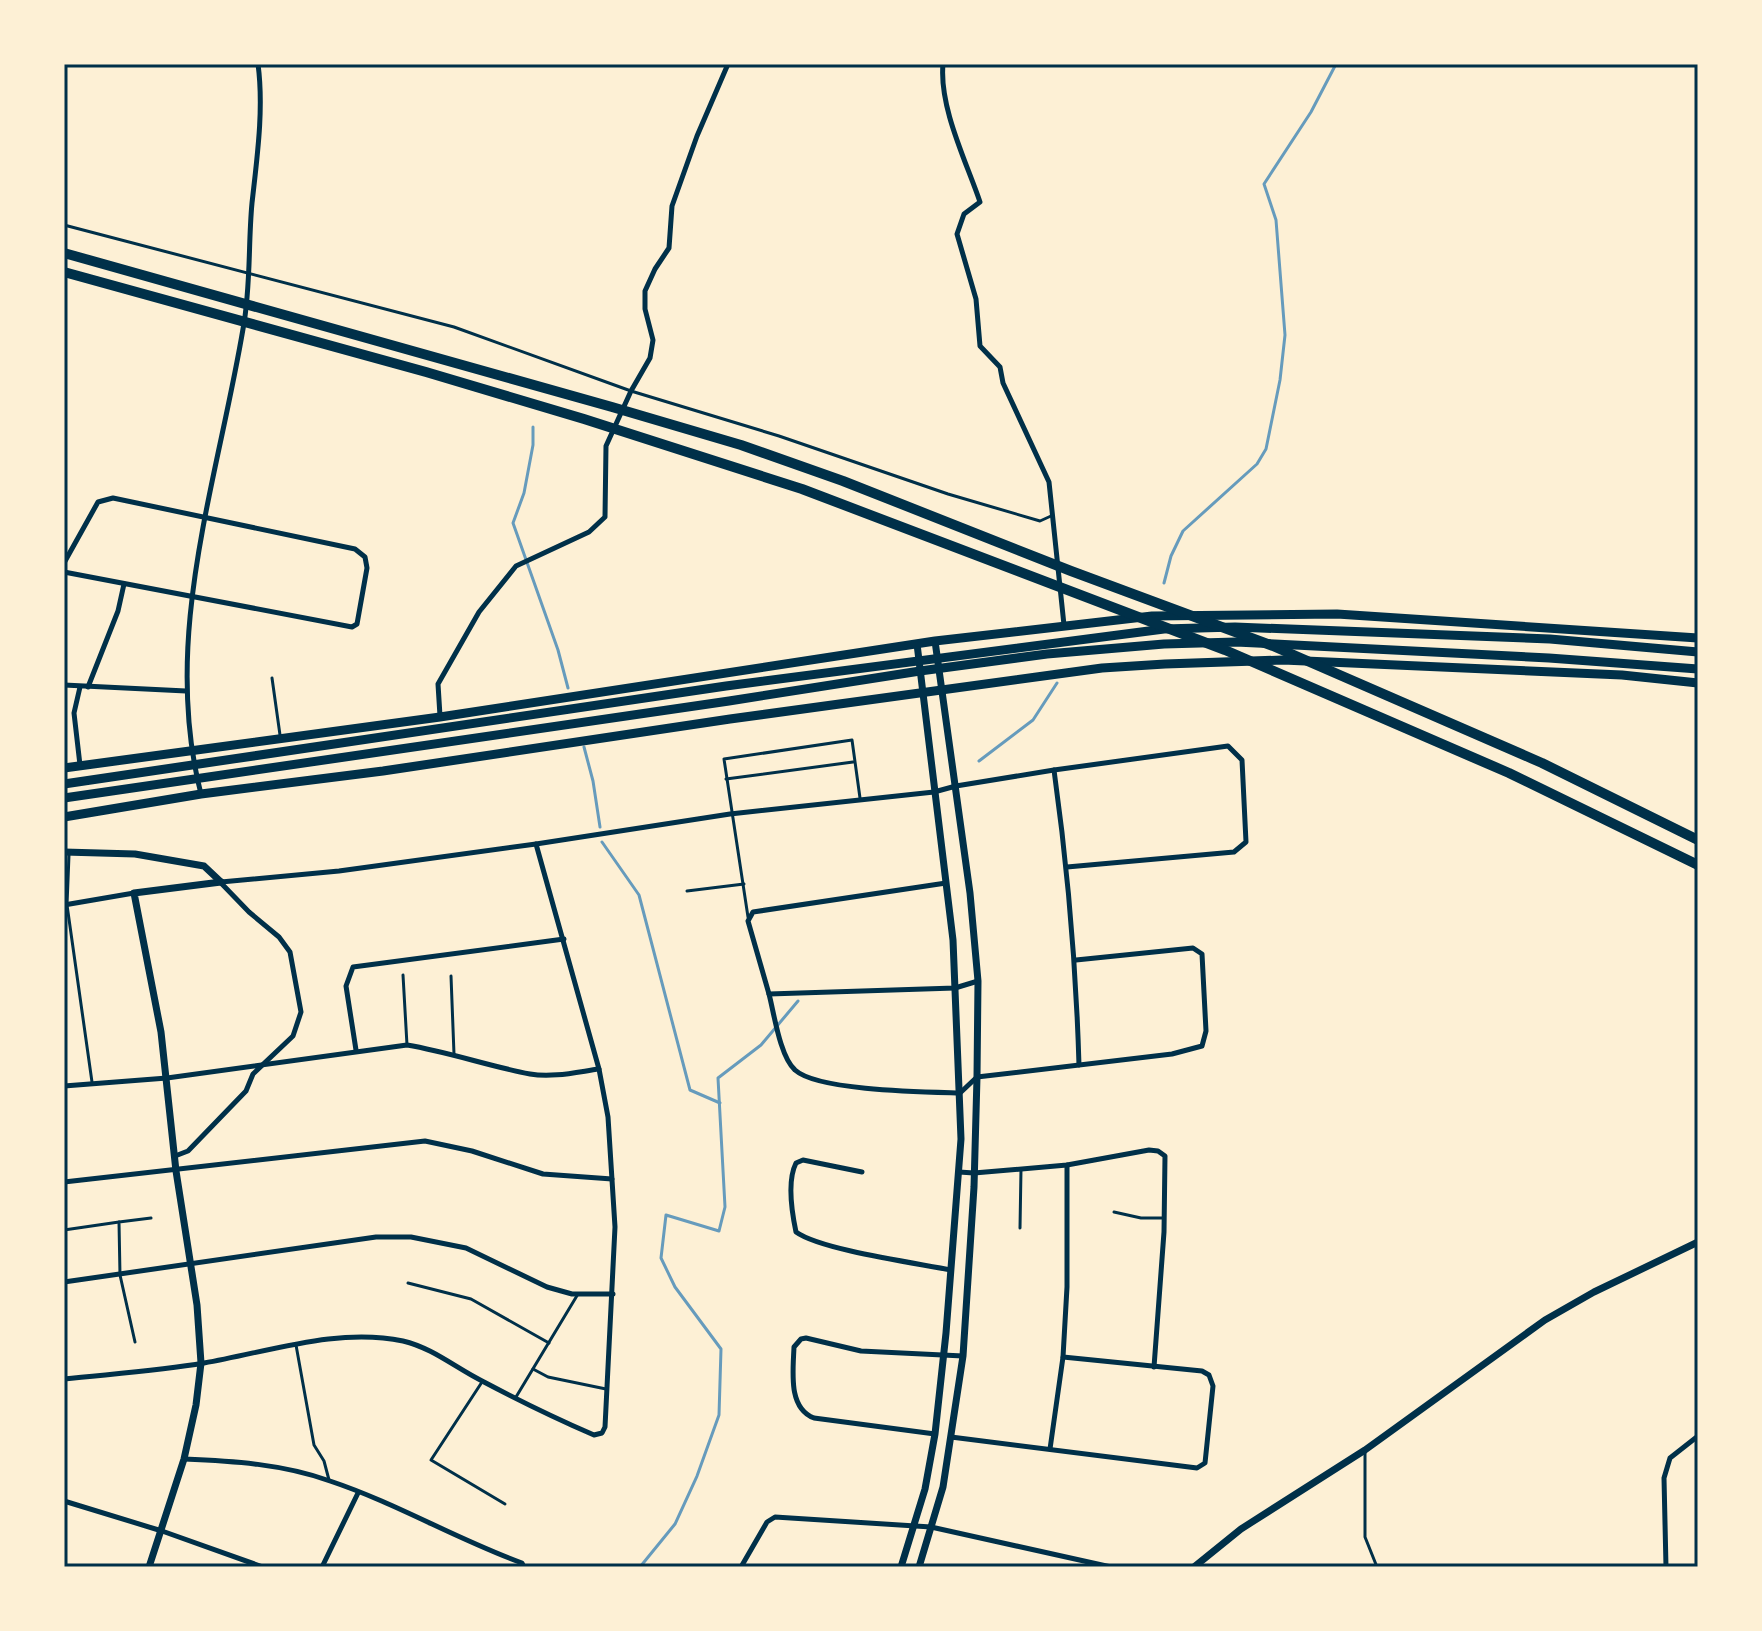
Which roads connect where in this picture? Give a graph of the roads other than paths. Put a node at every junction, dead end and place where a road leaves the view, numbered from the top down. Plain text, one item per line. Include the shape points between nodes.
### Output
1 (258, 64) edge
2 (728, 64) edge
3 (943, 64) edge
4 (64, 225) edge
5 (64, 253) edge
6 (64, 272) edge
7 (250, 273) junction
8 (631, 391) junction
9 (1051, 516) junction
10 (207, 517) junction
11 (64, 563) edge
12 (64, 572) edge
13 (124, 584) junction
14 (190, 597) junction
15 (1064, 625) junction
16 (1698, 638) edge
17 (935, 641) junction
18 (917, 644) junction
19 (1698, 652) edge
20 (937, 658) junction
21 (919, 666) junction
22 (939, 669) junction
23 (1698, 669) edge
24 (272, 678) dead end
25 (1698, 683) edge
26 (64, 685) edge
27 (80, 687) junction
28 (88, 687) junction
29 (186, 691) junction
30 (942, 691) junction
31 (922, 694) junction
32 (440, 717) junction
33 (281, 739) junction
34 (191, 749) junction
35 (855, 762) junction
36 (195, 764) junction
37 (80, 766) junction
38 (64, 768) edge
39 (1054, 770) junction
40 (726, 779) junction
41 (198, 780) junction
42 (64, 784) edge
43 (956, 786) junction
44 (934, 792) junction
45 (201, 794) junction
46 (64, 798) edge
47 (860, 800) junction
48 (730, 814) junction
49 (64, 817) edge
50 (1698, 840) edge
51 (536, 844) junction
52 (67, 851) edge
53 (1698, 865) edge
54 (1067, 867) junction
55 (221, 882) junction
56 (947, 882) junction
57 (744, 884) junction
58 (687, 891) dead end
59 (134, 893) junction
60 (66, 905) edge
61 (748, 921) junction
62 (564, 939) junction
63 (1076, 960) junction
64 (403, 975) dead end
65 (451, 976) dead end
66 (978, 981) junction
67 (955, 988) junction
68 (769, 994) junction
69 (407, 1045) junction
70 (356, 1050) junction
71 (454, 1054) junction
72 (266, 1062) junction
73 (1079, 1065) junction
74 (599, 1069) junction
75 (977, 1077) junction
76 (167, 1078) junction
77 (92, 1084) junction
78 (64, 1086) edge
79 (960, 1093) junction
80 (175, 1156) junction
81 (1067, 1165) junction
82 (1021, 1169) junction
83 (176, 1171) junction
84 (862, 1172) dead end
85 (959, 1172) junction
86 (974, 1173) junction
87 (612, 1179) junction
88 (64, 1182) edge
89 (1114, 1212) dead end
90 (151, 1218) dead end
91 (1164, 1218) junction
92 (119, 1222) junction
93 (1020, 1228) dead end
94 (64, 1230) edge
95 (1698, 1242) edge
96 (191, 1263) junction
97 (951, 1270) junction
98 (120, 1275) junction
99 (64, 1282) edge
100 (408, 1283) dead end
101 (579, 1294) junction
102 (613, 1294) junction
103 (135, 1342) dead end
104 (549, 1343) junction
105 (295, 1345) junction
106 (943, 1355) junction
107 (963, 1356) junction
108 (1063, 1357) junction
109 (201, 1363) junction
110 (1154, 1367) junction
111 (533, 1369) junction
112 (64, 1379) edge
113 (482, 1382) junction
114 (608, 1389) junction
115 (516, 1397) junction
116 (935, 1434) junction
117 (1698, 1436) edge
118 (951, 1437) junction
119 (1050, 1449) junction
120 (1365, 1450) junction
121 (184, 1459) junction
122 (329, 1480) junction
123 (358, 1493) junction
124 (64, 1501) edge
125 (505, 1504) dead end
126 (913, 1527) junction
127 (931, 1527) junction
128 (162, 1531) junction
129 (523, 1565) edge
130 (149, 1567) edge
131 (263, 1567) edge
132 (322, 1567) edge
133 (741, 1567) edge
134 (901, 1567) edge
135 (919, 1567) edge
136 (1111, 1567) edge
137 (1194, 1567) edge
138 (1377, 1567) edge
139 (1666, 1567) edge

1 - 7 street
2 - 8 street via 672,206 669,248 645,291 653,340 650,358
3 - 9 street via 946,101 980,202 964,214 957,234 976,299 980,346 1000,367 1049,482
4 - 7 lane
5 - 50 highway via 626,411 843,481 1273,646 1542,763
6 - 53 highway via 426,372 802,489 1225,650 1509,773
7 - 8 lane via 454,327
7 - 10 street
8 - 9 lane via 948,494 1040,521
8 - 32 street via 606,446 605,517 589,532 521,564 479,612 438,684
9 - 15 street
10 - 11 street via 106,498 82,525
10 - 14 street
10 - 14 street via 355,549 365,557 367,568 357,624
12 - 13 street
13 - 14 street
13 - 28 street
14 - 29 street
15 - 16 main road via 1152,616 1337,614
15 - 17 main road
17 - 18 main road
17 - 20 street
18 - 21 street
18 - 32 main road
19 - 20 main road via 1550,639 1235,627 1164,629
20 - 21 main road
20 - 22 street
21 - 22 main road
21 - 31 street
21 - 36 main road
21 - 41 main road
22 - 23 main road via 1047,654 1236,642
22 - 30 street
24 - 33 lane
25 - 30 main road via 1283,660 1102,668
26 - 27 street
27 - 28 street
27 - 37 street via 74,713
28 - 29 street
29 - 34 street
30 - 31 main road
30 - 43 street
31 - 44 street
31 - 45 main road
32 - 33 main road
33 - 34 main road
34 - 36 street
34 - 37 main road
35 - 40 lane
35 - 40 lane via 852,740 724,759
35 - 47 lane
36 - 41 street
36 - 42 main road
37 - 38 main road
39 - 43 street
39 - 54 street
39 - 54 street via 1228,746 1242,760 1246,842 1234,852
40 - 48 lane
41 - 45 street
41 - 46 main road
43 - 44 street
43 - 66 street
44 - 47 street
44 - 56 street
45 - 49 main road
47 - 48 street
48 - 51 street
48 - 57 lane
51 - 55 street
51 - 62 street
52 - 55 street via 135,854 204,866
52 - 60 lane
54 - 63 street
55 - 59 street
55 - 72 street via 290,952 301,1012 293,1036
56 - 61 street via 761,909
56 - 67 street
57 - 58 lane
57 - 61 lane
59 - 60 street
59 - 76 street
60 - 77 lane
61 - 68 street
62 - 70 street via 353,967 346,986
62 - 74 street
63 - 73 street
63 - 73 street via 1193,948 1202,954 1206,1031 1202,1046 1192,1050
64 - 69 lane
65 - 71 lane
66 - 67 street
66 - 75 street
67 - 68 street
67 - 79 street
68 - 79 street via 786,1055 804,1076 867,1089
69 - 70 street
69 - 71 street
70 - 72 street
71 - 74 street via 532,1074
72 - 76 street
72 - 80 street via 222,1118 188,1151
73 - 75 street
74 - 87 street
75 - 79 street
75 - 86 street
76 - 77 street
76 - 80 street
77 - 78 street
79 - 85 street
80 - 83 street
81 - 82 street
81 - 91 street via 1158,1151 1165,1156
81 - 108 street
82 - 86 street
82 - 93 lane
83 - 87 street via 425,1141 543,1174
83 - 88 street
83 - 96 street
84 - 97 street via 796,1163 796,1232 831,1245
85 - 86 street
85 - 97 street
86 - 107 street
87 - 102 street
89 - 91 lane
90 - 92 lane
91 - 110 street
92 - 94 lane
92 - 98 lane
95 - 120 street via 1545,1320
96 - 98 street
96 - 101 street via 376,1237 411,1237 466,1248 547,1287
96 - 109 street
97 - 106 street
98 - 99 street
98 - 103 lane
100 - 104 lane via 471,1299
101 - 102 street
101 - 104 lane
102 - 114 street
104 - 111 lane
105 - 109 street
105 - 113 street via 357,1336 402,1341 425,1348
105 - 122 lane via 314,1445
106 - 107 street
106 - 116 street
106 - 116 street via 861,1351 806,1338 794,1347 797,1406 804,1414
107 - 118 street
108 - 110 street
108 - 119 street
109 - 112 street
109 - 121 street
110 - 119 street via 1209,1375 1213,1386 1205,1463 1197,1468
111 - 114 lane
111 - 115 lane
113 - 115 street
113 - 125 lane via 431,1460
114 - 115 street via 605,1427 594,1435
116 - 126 street
117 - 139 street via 1670,1458 1664,1478
118 - 119 street
118 - 127 street
120 - 137 street via 1241,1529
120 - 138 lane via 1365,1537
121 - 122 street via 252,1462
121 - 128 street
122 - 123 street
123 - 129 street
123 - 132 street
124 - 128 street
126 - 127 street
126 - 133 street via 775,1517
126 - 134 street
127 - 135 street
127 - 136 street
128 - 130 street
128 - 131 street

